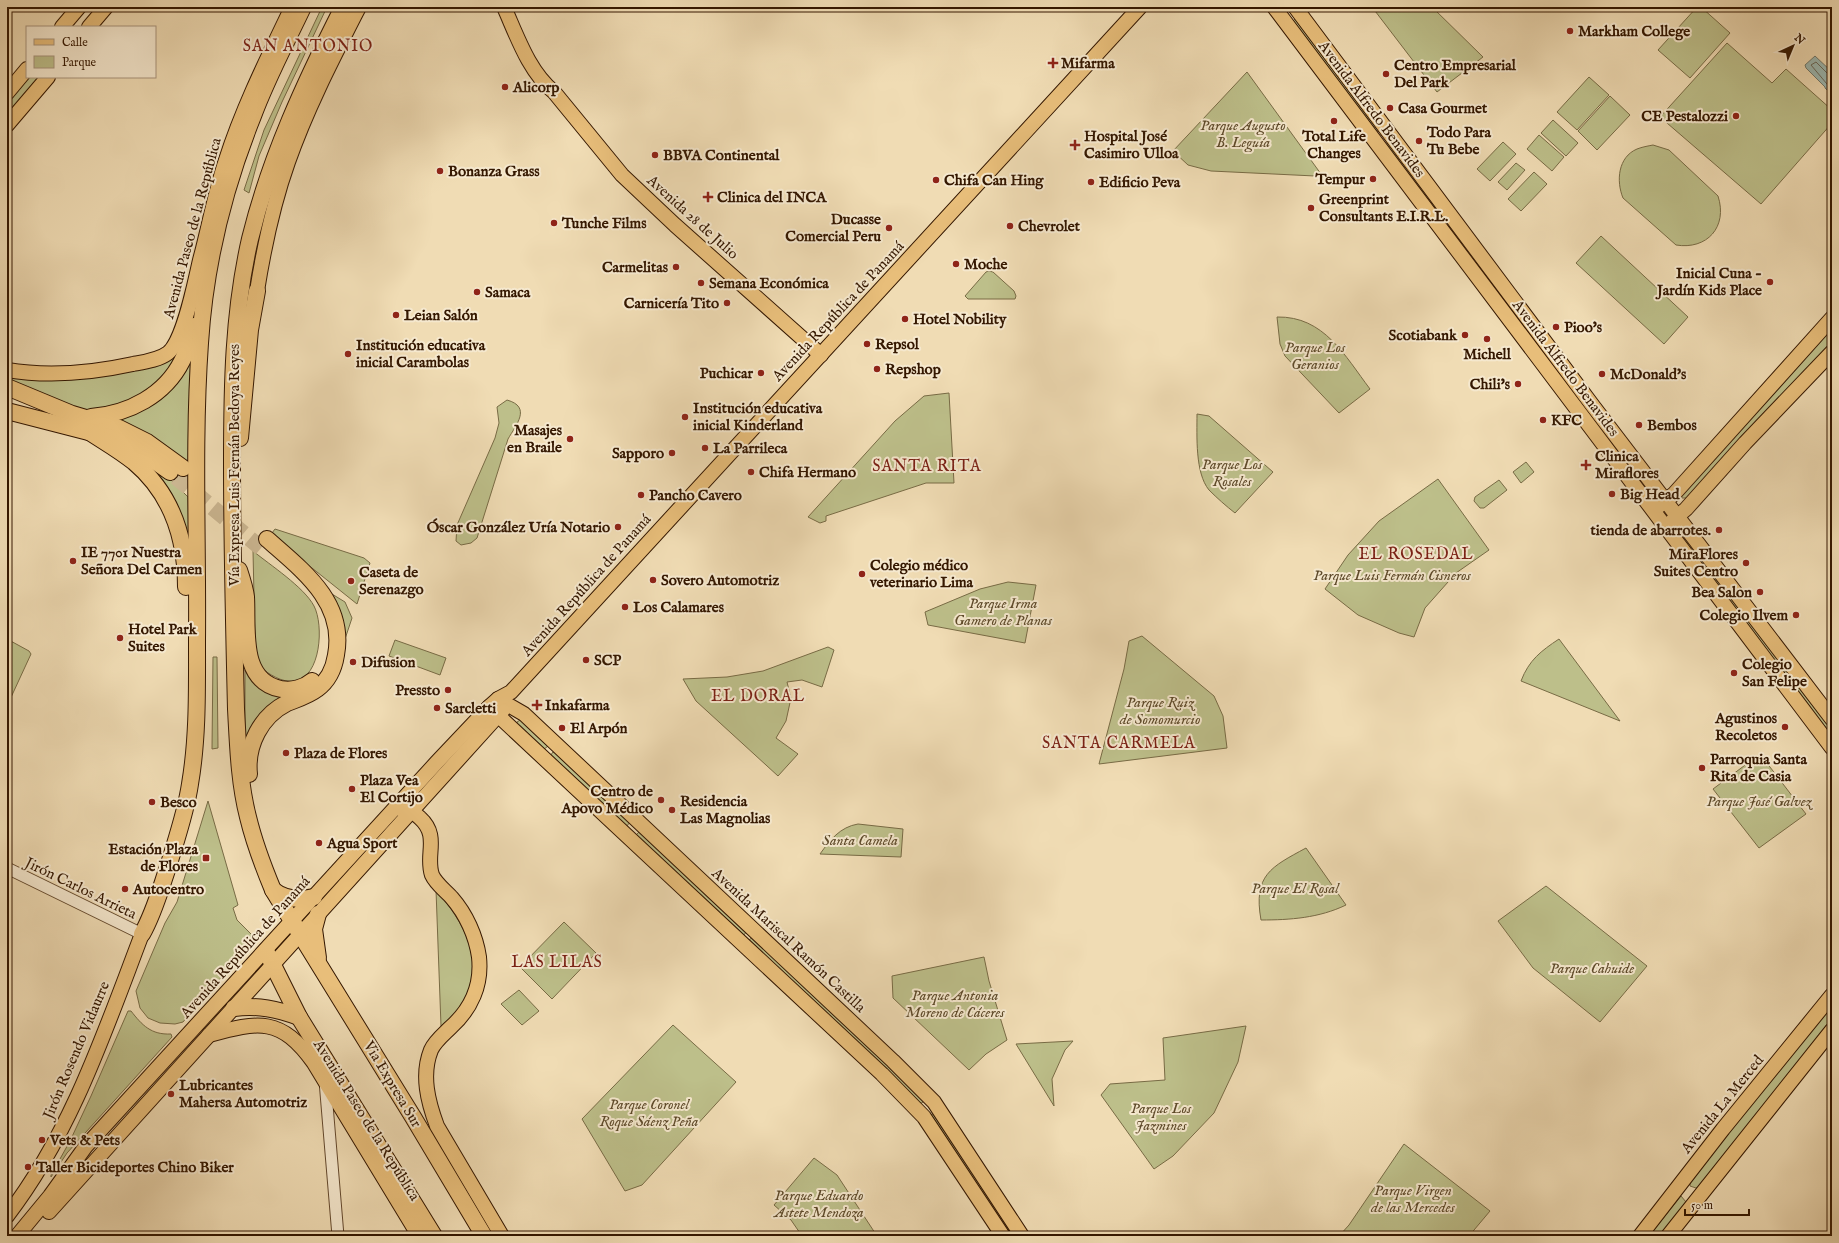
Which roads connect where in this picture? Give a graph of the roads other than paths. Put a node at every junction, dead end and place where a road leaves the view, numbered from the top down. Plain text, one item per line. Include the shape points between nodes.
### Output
1 (79, 7) edge
2 (86, 7) edge
3 (292, 7) edge
4 (303, 7) edge
5 (343, 7) edge
6 (359, 7) edge
7 (504, 7) edge
8 (513, 7) edge
9 (1140, 7) edge
10 (1274, 7) edge
11 (1296, 7) edge
12 (98, 17) edge
13 (63, 26) edge
14 (26, 70) edge
15 (47, 78) edge
16 (554, 92) junction
17 (7, 93) edge
18 (7, 125) edge
19 (257, 292) joint
20 (204, 296) junction
21 (1832, 318) edge
22 (1832, 352) edge
23 (821, 355) junction
24 (7, 370) edge
25 (7, 387) edge
26 (7, 397) edge
27 (7, 411) edge
28 (82, 421) junction
29 (179, 473) tunnel mouth
30 (232, 477) junction
31 (1666, 500) junction
32 (1653, 511) junction
33 (1678, 516) junction
34 (1665, 527) junction
35 (233, 554) junction
36 (501, 704) junction
37 (1832, 719) edge
38 (556, 744) junction
39 (1832, 748) edge
40 (543, 757) junction
41 (190, 784) junction
42 (393, 811) junction
43 (410, 811) junction
44 (638, 822) junction
45 (626, 835) junction
46 (259, 854) junction
47 (7, 868) edge
48 (274, 890) junction
49 (314, 897) junction
50 (318, 914) junction
51 (296, 927) junction
52 (142, 934) junction
53 (266, 951) junction
54 (272, 965) junction
55 (320, 965) junction
56 (1832, 995) edge
57 (234, 1008) junction
58 (300, 1017) junction
59 (1832, 1030) edge
60 (209, 1035) junction
61 (330, 1067) junction
62 (325, 1082) junction
63 (7, 1216) edge
64 (17, 1236) edge
65 (28, 1236) edge
66 (338, 1236) edge
67 (420, 1236) edge
68 (434, 1236) edge
69 (484, 1236) edge
70 (502, 1236) edge
71 (1004, 1236) edge
72 (1022, 1236) edge
73 (1640, 1236) edge
74 (1668, 1236) edge

1 - 13 main road
2 - 12 main road
3 - 24 main road, Avenida Paseo de la República via 253,89 225,160 187,308 172,348 162,356 143,362 74,374
4 - 20 highway via 264,89 242,144 222,207
5 - 30 highway, Vía Expresa Luis Fernán Bedoya Reyes via 285,128 250,239 239,298 235,340
6 - 19 main road via 316,93 288,162 268,229
7 - 16 main road, Avenida 28 de Julio via 542,83
8 - 16 main road, Avenida 28 de Julio
9 - 23 main road, Avenida República de Panamá
10 - 32 main road, Avenida Alfredo Benavides
11 - 31 main road, Avenida Alfredo Benavides
14 - 17 main road
15 - 18 main road
16 - 23 main road, Avenida 28 de Julio via 622,175
19 - 30 highway via 252,310 252,338
20 - 28 highway via 184,358 163,387 150,398 125,410
20 - 41 highway via 197,384 197,666 196,718
21 - 31 main road
22 - 33 main road
23 - 36 main road, Avenida República de Panamá
25 - 28 highway
26 - 28 highway
27 - 28 highway
28 - 29 highway via 119,428 140,438 158,449
28 - 41 highway via 126,456 152,481 169,506 182,539 186,570
30 - 35 highway, Vía Expresa Luis Fernán Bedoya Reyes
31 - 32 main road
31 - 33 main road, Avenida Alfredo Benavides
32 - 34 main road, Avenida Alfredo Benavides
33 - 34 main road
33 - 37 main road, Avenida Alfredo Benavides
34 - 39 main road, Avenida Alfredo Benavides
35 - 46 highway, Vía Expresa Luis Fernán Bedoya Reyes via 238,747 248,816
35 - 46 highway via 246,596 247,643 252,665 259,677 273,687 301,687 317,676 324,663 328,640 326,623 309,591 264,543 304,572 322,593 333,613 338,642 334,666 326,681 313,692 273,713 260,728 251,745 248,766
36 - 38 main road, Avenida Mariscal Ramón Castilla via 524,714
36 - 40 main road
36 - 42 main road, Avenida República de Panamá
36 - 43 main road, Avenida República de Panamá
38 - 40 main road
38 - 44 main road, Avenida Mariscal Ramón Castilla
40 - 45 main road
41 - 52 highway via 181,826 151,920
42 - 43 main road
42 - 49 main road, Avenida República de Panamá
43 - 50 main road, Avenida República de Panamá
43 - 70 main road via 419,816 429,828 432,875 466,918 476,939 479,959 476,994 467,1011 431,1050 426,1078 428,1098 437,1126
44 - 45 main road
44 - 72 main road, Avenida Mariscal Ramón Castilla via 934,1102
45 - 71 main road via 882,1074 924,1117
46 - 48 highway, Vía Expresa Luis Fernán Bedoya Reyes
47 - 52 street, Jirón Carlos Arrieta
48 - 49 highway via 278,894 292,898
48 - 51 highway, Vía Expresa Luis Fernán Bedoya Reyes
49 - 51 main road, Avenida República de Panamá
50 - 51 main road, Avenida República de Panamá
50 - 55 highway via 314,929
51 - 53 main road, Avenida República de Panamá
51 - 54 main road, Avenida República de Panamá
51 - 55 highway, Via Expresa Sur
52 - 63 main road, Jirón Rosendo Vidaurre via 102,1037 63,1126 45,1162
53 - 54 highway
53 - 64 main road, Avenida República de Panamá via 86,1146
54 - 57 main road, Avenida República de Panamá
54 - 58 highway
55 - 69 highway, Via Expresa Sur
56 - 73 main road, Avenida La Merced
57 - 58 highway via 262,1007
57 - 60 main road, Avenida República de Panamá
58 - 61 highway
59 - 74 main road
60 - 62 main road, Avenida Paseo de la República via 244,1026 261,1025 275,1028 301,1046
60 - 65 main road, Avenida República de Panamá
61 - 62 street
61 - 68 highway
62 - 66 street
62 - 67 main road, Avenida Paseo de la República

